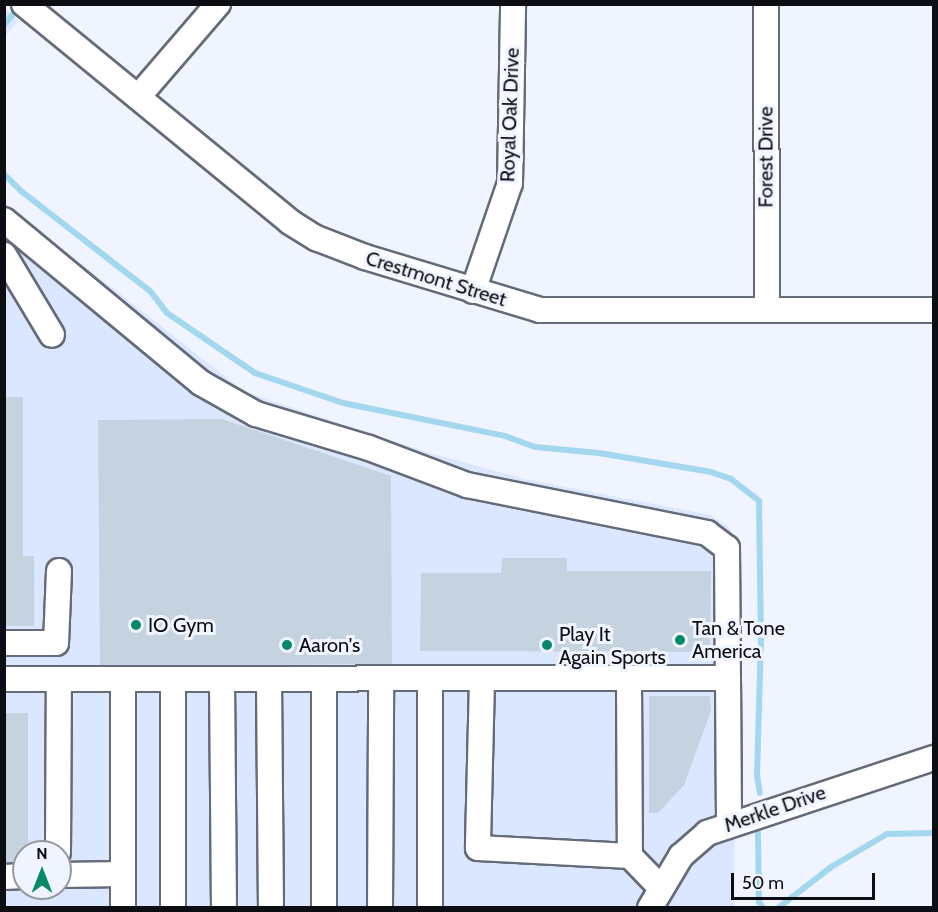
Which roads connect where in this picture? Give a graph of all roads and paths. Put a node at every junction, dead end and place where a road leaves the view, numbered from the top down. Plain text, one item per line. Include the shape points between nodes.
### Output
1 (24, 4) edge
2 (218, 4) edge
3 (513, 4) edge
4 (766, 4) edge
5 (138, 97) junction
6 (4, 220) edge
7 (4, 255) edge
8 (473, 291) junction
9 (767, 310) junction
10 (933, 310) edge
11 (52, 335) dead end
12 (59, 571) dead end
13 (4, 643) edge
14 (728, 678) junction
15 (4, 679) edge
16 (629, 679) junction
17 (59, 680) junction
18 (123, 680) junction
19 (173, 680) junction
20 (222, 680) junction
21 (482, 680) junction
22 (269, 681) junction
23 (324, 681) junction
24 (381, 681) junction
25 (430, 681) junction
26 (933, 758) edge
27 (729, 823) junction
28 (58, 840) edge
29 (630, 856) junction
30 (123, 874) junction
31 (72, 875) edge
32 (656, 898) edge
33 (123, 908) edge
34 (173, 908) edge
35 (224, 908) edge
36 (271, 908) edge
37 (324, 908) edge
38 (380, 908) edge
39 (430, 908) edge

1 - 5 street, Crestmont Street
2 - 5 street
3 - 8 street, Royal Oak Drive via 510,183
4 - 9 street, Forest Drive
5 - 8 street, Crestmont Street via 271,208 316,237
6 - 14 street via 201,383 256,414 369,448 467,484 707,533 727,548
7 - 11 street
8 - 9 street, Crestmont Street via 540,310
9 - 10 street, Crestmont Street
12 - 13 street via 56,643
14 - 16 street
14 - 27 street
15 - 17 street
16 - 21 street
16 - 29 street
17 - 18 street
17 - 28 street
18 - 19 street
18 - 30 street
19 - 20 street
19 - 34 street
20 - 22 street
20 - 35 street
21 - 25 street
21 - 29 street via 478,848
22 - 23 street
22 - 36 street
23 - 24 street
23 - 37 street
24 - 25 street
24 - 38 street
25 - 39 street
26 - 27 street, Merkle Drive
27 - 32 street, Merkle Drive via 696,841
29 - 32 street
30 - 31 street
30 - 33 street

